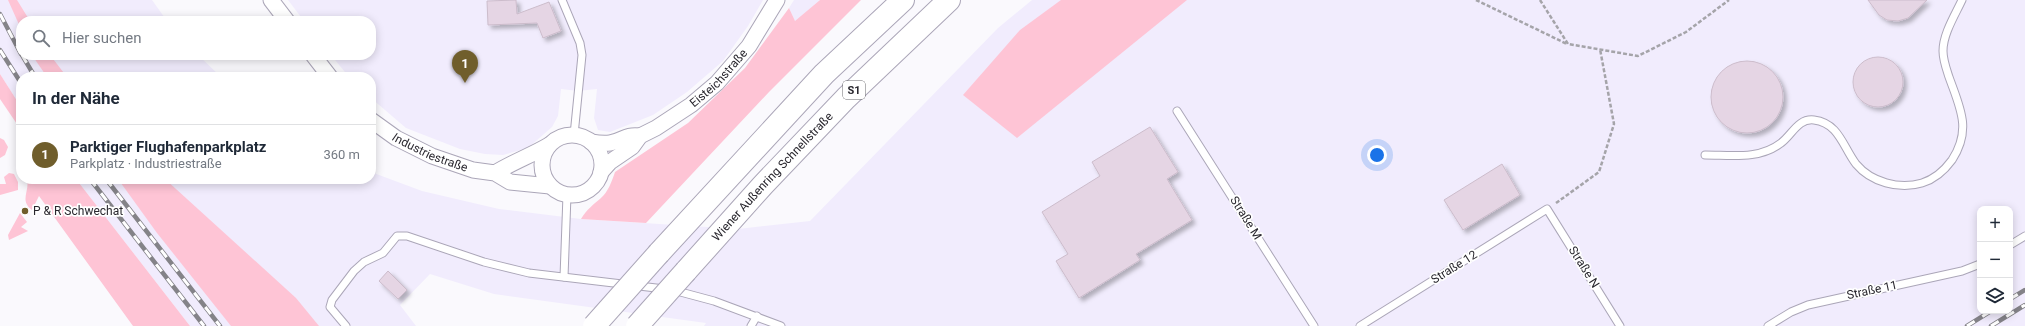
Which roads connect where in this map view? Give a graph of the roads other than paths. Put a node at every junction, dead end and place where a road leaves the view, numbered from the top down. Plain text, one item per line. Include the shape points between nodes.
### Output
1 (270, 0) edge
2 (562, 0) edge
3 (777, 0) edge
4 (903, 0) edge
5 (949, 0) edge
6 (1962, 0) edge
7 (283, 16) edge
8 (317, 60) edge
9 (326, 72) edge
10 (1177, 111) dead end
11 (376, 124) edge
12 (574, 135) junction
13 (640, 136) junction
14 (591, 142) junction
15 (550, 144) junction
16 (1705, 155) dead end
17 (601, 172) junction
18 (495, 173) junction
19 (550, 186) junction
20 (567, 195) junction
21 (1547, 209) joint
22 (2025, 236) edge
23 (2013, 243) edge
24 (1977, 265) edge
25 (564, 277) junction
26 (757, 316) junction
27 (346, 326) edge
28 (594, 326) edge
29 (637, 326) edge
30 (751, 326) edge
31 (780, 326) edge
32 (1314, 326) edge
33 (1360, 326) edge
34 (1620, 326) edge
35 (1768, 326) edge

1 - 7 street
2 - 12 lane via 580,43 582,55
3 - 13 street, Eisteichstraße via 750,46 717,82 691,105
4 - 28 highway, S1, bridge via 824,74
5 - 29 highway, Wiener Außenring Schnellstraße / S1, bridge via 846,98 763,185
6 - 16 lane via 1943,49 1943,59 1963,116 1964,130 1956,153 1946,168 1930,181 1898,186 1869,176 1856,163 1837,132 1825,123 1814,120 1804,121 1781,143 1762,154
8 - 9 street
10 - 32 lane, Straße M
11 - 18 street, Industriestraße via 396,138 432,156 474,170
12 - 14 street
12 - 15 street
13 - 14 street, Eisteichstraße via 629,135 611,143
13 - 17 street, Eisteichstraße via 632,147 610,162
14 - 17 street via 600,156
15 - 18 street
15 - 19 street via 542,160 542,169
17 - 20 street via 599,179 589,190 575,196
18 - 19 street, Industriestraße via 510,182
19 - 20 street
20 - 25 lane
21 - 33 lane, Straße 12
21 - 34 lane, Straße N
22 - 23 lane
24 - 35 lane, Straße 11 via 1962,271 1808,305
25 - 26 lane via 673,290
25 - 27 lane via 529,273 484,262 407,236 397,236 383,253 364,262 354,271 332,300 330,307
26 - 30 lane
26 - 31 lane

